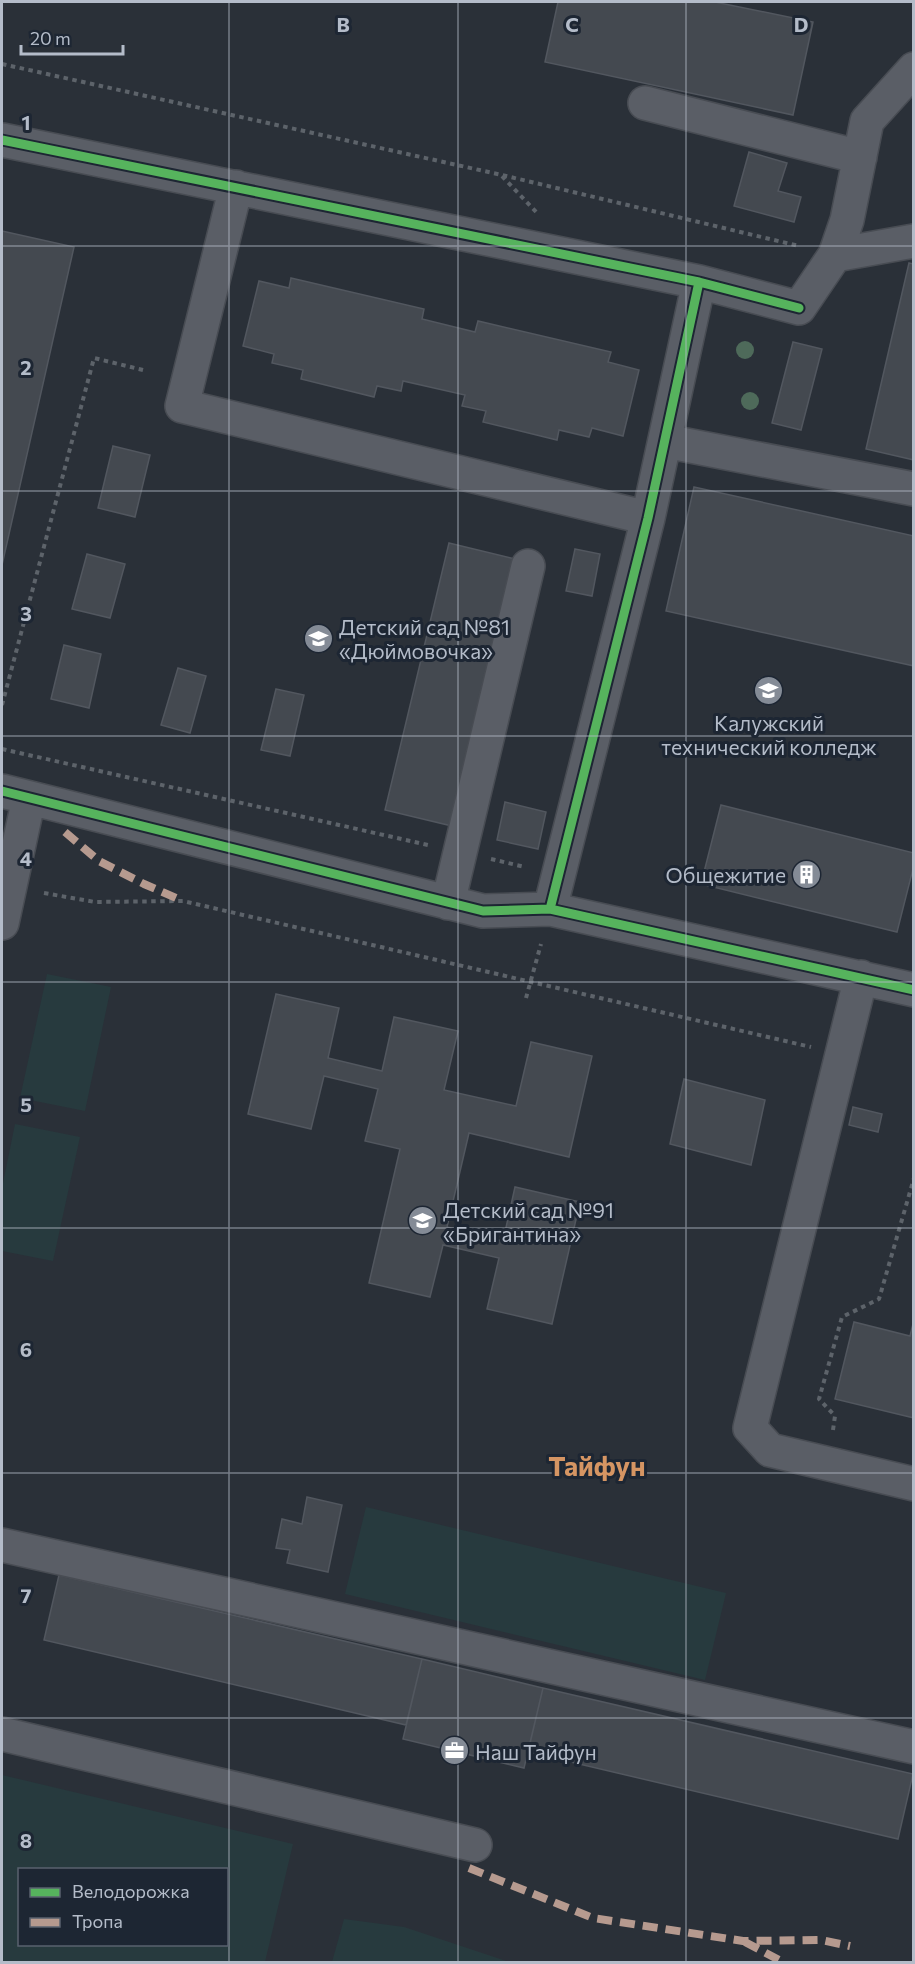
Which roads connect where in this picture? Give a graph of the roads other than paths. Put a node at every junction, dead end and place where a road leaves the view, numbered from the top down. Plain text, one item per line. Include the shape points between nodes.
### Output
1 (914, 69) edge
2 (645, 103) dead end
3 (2, 140) edge
4 (860, 157) junction
5 (236, 187) junction
6 (914, 241) edge
7 (835, 255) junction
8 (699, 282) junction
9 (665, 441) junction
10 (914, 489) edge
11 (648, 518) junction
12 (528, 566) dead end
13 (15, 794) edge
14 (448, 903) junction
15 (550, 909) junction
16 (2, 923) edge
17 (861, 977) junction
18 (914, 990) edge
19 (914, 1484) edge
20 (2, 1545) edge
21 (2, 1734) edge
22 (914, 1747) edge
23 (475, 1845) dead end

1 - 4 street via 867,121
2 - 4 street
3 - 5 street
4 - 7 street
5 - 8 street
5 - 11 street via 182,406
6 - 7 street
7 - 8 street via 799,308
8 - 9 street
9 - 10 street
9 - 11 street
11 - 15 street
12 - 14 street
13 - 14 street
13 - 16 street via 9,887
14 - 15 street via 483,911
15 - 17 street
17 - 18 street
17 - 19 street via 750,1428 770,1450
20 - 22 street
21 - 23 street

